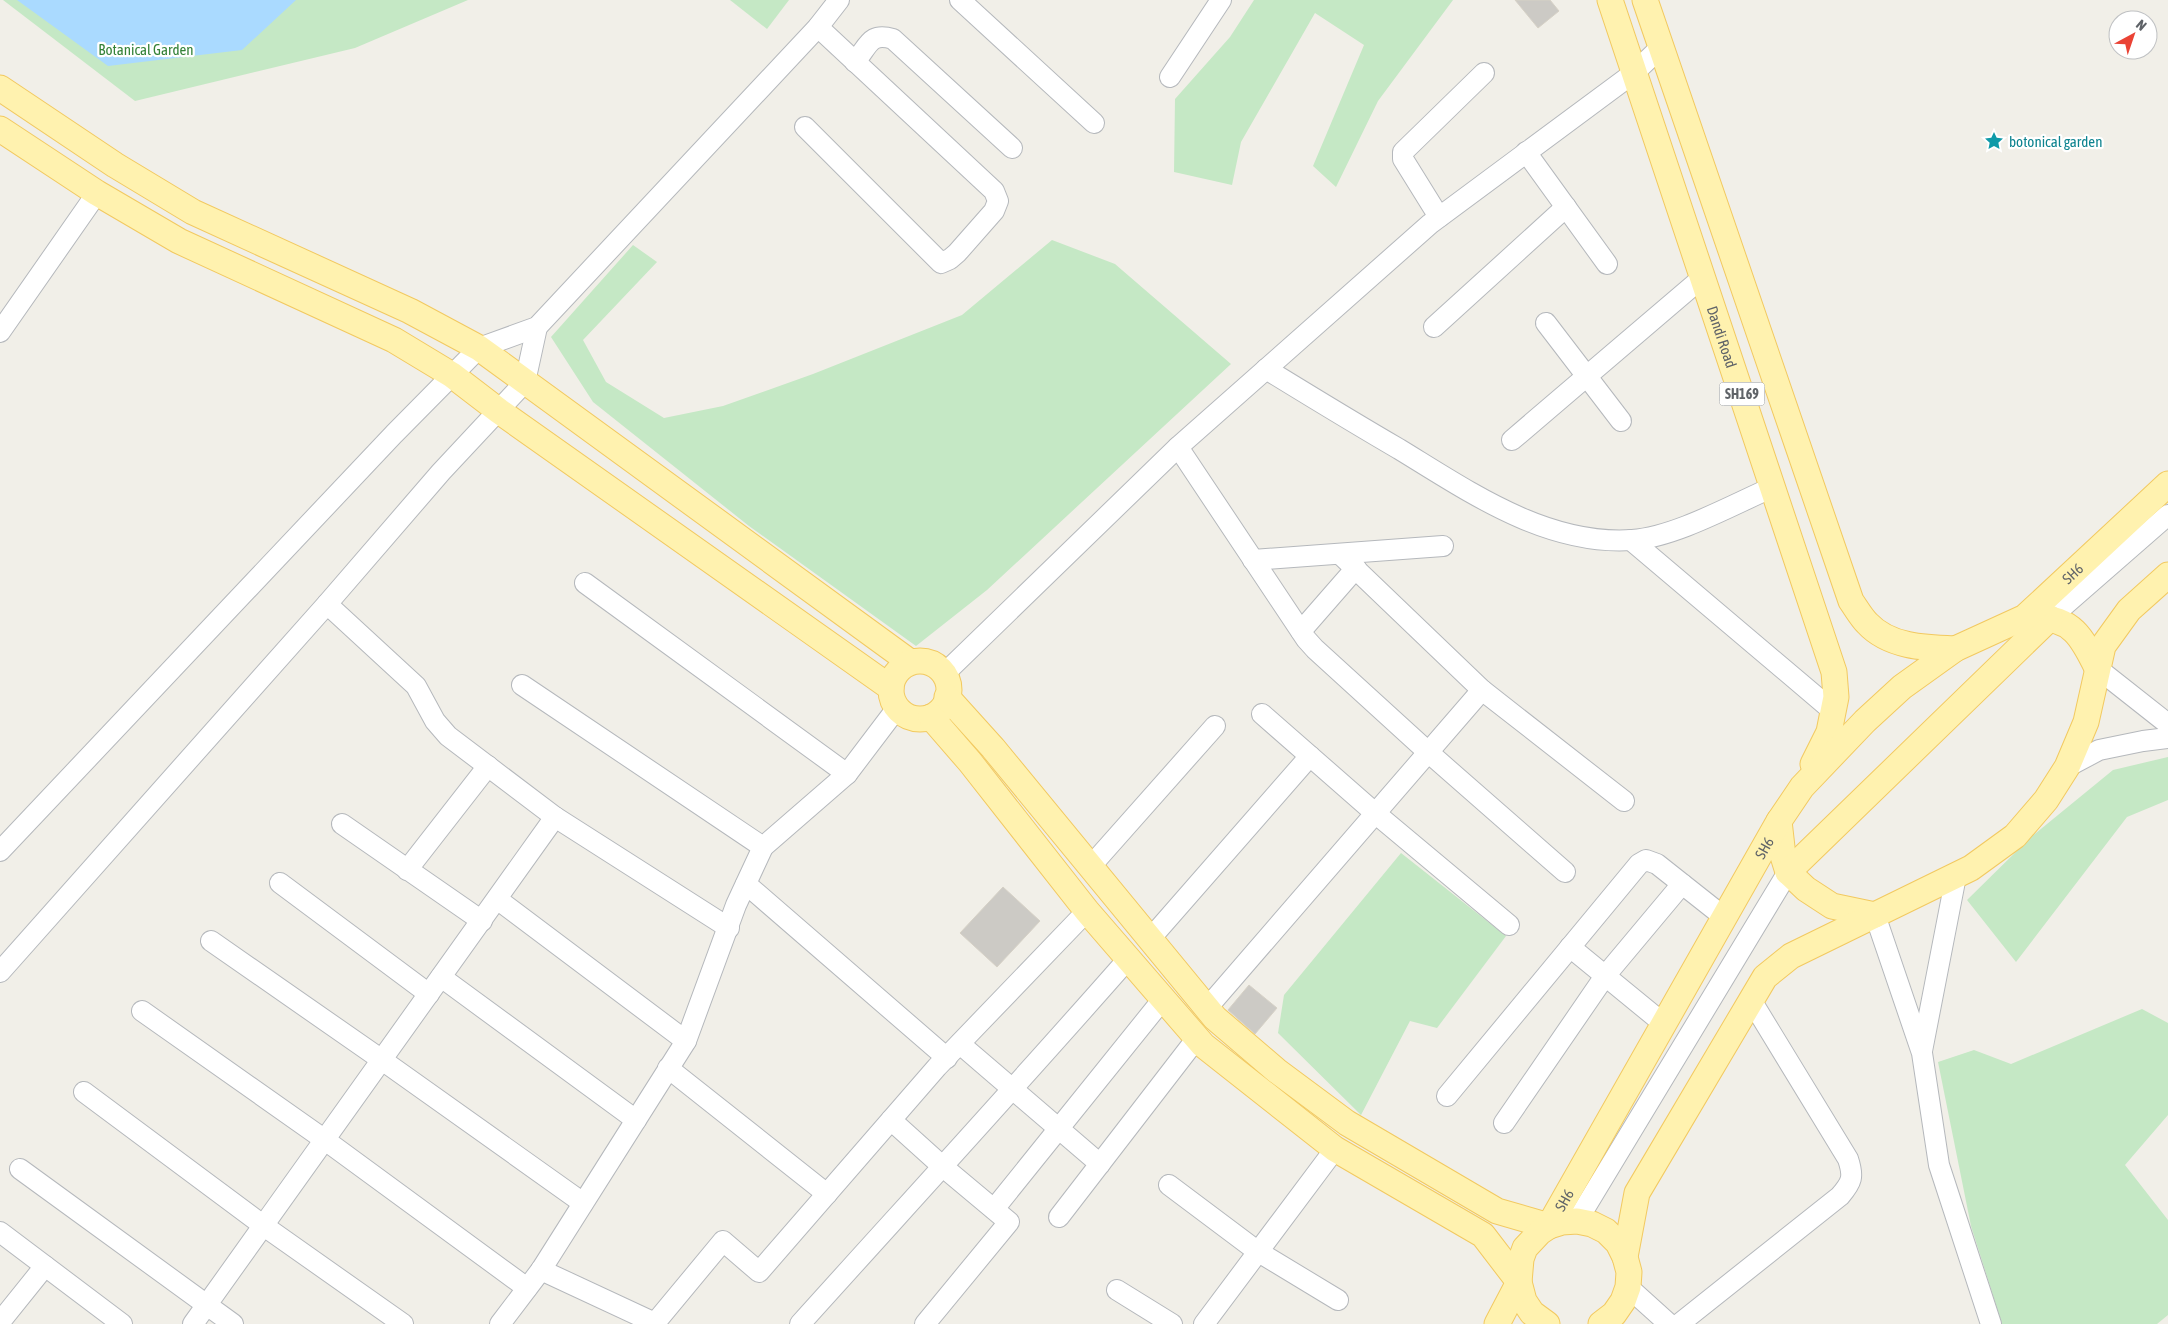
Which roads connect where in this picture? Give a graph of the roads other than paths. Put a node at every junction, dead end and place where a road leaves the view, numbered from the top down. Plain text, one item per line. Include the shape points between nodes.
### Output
1 (839, 0) edge
2 (960, 0) edge
3 (1221, 0) edge
4 (1610, 0) edge
5 (1649, 2) edge
6 (818, 27) junction
7 (1661, 47) junction
8 (855, 62) junction
9 (1484, 72) dead end
10 (1635, 72) junction
11 (1170, 77) dead end
12 (0, 88) edge
13 (1094, 123) dead end
14 (805, 127) dead end
15 (0, 129) edge
16 (1012, 148) dead end
17 (1526, 152) junction
18 (97, 193) junction
19 (1566, 207) junction
20 (1440, 216) junction
21 (1607, 264) dead end
22 (1703, 277) junction
23 (1546, 323) dead end
24 (537, 327) junction
25 (1434, 327) dead end
26 (0, 332) edge
27 (479, 348) junction
28 (1266, 370) junction
29 (452, 375) junction
30 (1588, 375) junction
31 (525, 382) junction
32 (499, 411) junction
33 (1621, 421) dead end
34 (1512, 440) dead end
35 (1178, 447) junction
36 (2168, 484) edge
37 (1773, 487) junction
38 (2168, 515) edge
39 (1632, 540) junction
40 (1443, 546) dead end
41 (1340, 554) junction
42 (1253, 560) junction
43 (1356, 568) junction
44 (2168, 575) edge
45 (585, 583) dead end
46 (327, 604) junction
47 (2025, 617) junction
48 (2050, 618) junction
49 (1301, 631) junction
50 (1955, 649) junction
51 (2100, 657) junction
52 (910, 662) junction
53 (522, 685) dead end
54 (946, 686) junction
55 (1482, 690) junction
56 (894, 698) junction
57 (1833, 711) junction
58 (1262, 714) dead end
59 (932, 717) junction
60 (2168, 724) edge
61 (1215, 726) dead end
62 (2168, 738) edge
63 (1428, 752) junction
64 (1310, 756) junction
65 (488, 766) junction
66 (2067, 767) junction
67 (847, 774) junction
68 (1802, 786) junction
69 (1624, 801) dead end
70 (1375, 813) junction
71 (555, 817) junction
72 (1778, 821) junction
73 (342, 824) dead end
74 (763, 847) junction
75 (0, 851) edge
76 (1090, 867) junction
77 (407, 870) junction
78 (1565, 872) dead end
79 (1788, 872) junction
80 (1956, 876) junction
81 (280, 883) dead end
82 (746, 884) junction
83 (1682, 884) junction
84 (497, 899) junction
85 (1087, 911) junction
86 (1875, 915) junction
87 (1724, 917) junction
88 (482, 921) junction
89 (1509, 925) dead end
90 (728, 928) junction
91 (1150, 939) junction
92 (211, 941) dead end
93 (1570, 948) junction
94 (1128, 960) junction
95 (0, 972) edge
96 (1605, 976) junction
97 (441, 978) junction
98 (429, 994) junction
99 (1163, 999) junction
100 (1751, 1000) junction
101 (1207, 1008) junction
102 (142, 1011) dead end
103 (1664, 1024) junction
104 (1197, 1038) junction
105 (686, 1041) junction
106 (954, 1051) junction
107 (1922, 1053) junction
108 (382, 1060) junction
109 (668, 1068) junction
110 (1013, 1091) junction
111 (84, 1092) dead end
112 (1447, 1096) dead end
113 (636, 1120) junction
114 (891, 1120) junction
115 (1504, 1123) dead end
116 (1058, 1129) junction
117 (325, 1140) junction
118 (1335, 1149) junction
119 (1100, 1164) junction
120 (942, 1166) junction
121 (20, 1168) dead end
122 (1169, 1185) dead end
123 (827, 1194) junction
124 (583, 1202) junction
125 (994, 1209) junction
126 (1059, 1217) dead end
127 (1576, 1221) junction
128 (264, 1226) junction
129 (1549, 1226) junction
130 (0, 1232) edge
131 (1257, 1251) junction
132 (1625, 1257) junction
133 (45, 1266) junction
134 (541, 1270) junction
135 (1628, 1287) junction
136 (527, 1288) junction
137 (1117, 1290) dead end
138 (1521, 1292) junction
139 (1338, 1300) dead end
140 (207, 1305) junction
141 (0, 1322) edge
142 (122, 1324) edge
143 (193, 1324) edge
144 (233, 1324) edge
145 (403, 1324) edge
146 (500, 1324) edge
147 (656, 1324) edge
148 (800, 1324) edge
149 (924, 1324) edge
150 (1172, 1324) edge
151 (1204, 1324) edge
152 (1497, 1324) edge
153 (1514, 1324) edge
154 (1547, 1324) edge
155 (1601, 1324) edge
156 (1669, 1324) edge
157 (1679, 1324) edge
158 (1991, 1324) edge

1 - 6 street
2 - 13 street
3 - 11 street
4 - 10 main road, Dandi Road / SH169
5 - 7 main road, SH169
6 - 8 street
6 - 24 street
7 - 10 street
7 - 50 main road, SH169 via 1851,601 1867,624 1888,638 1919,648
8 - 14 street via 994,191 998,202 994,211 957,253 941,263
8 - 16 street via 874,37 893,39
9 - 20 street via 1403,152 1402,158
10 - 17 street
10 - 22 main road, Dandi Road / SH169
12 - 27 main road via 115,165 193,212 410,311
15 - 18 main road
17 - 19 street
17 - 20 street
18 - 26 street
18 - 29 main road via 179,241 394,340
19 - 21 street
19 - 25 street
20 - 28 street
22 - 30 street
22 - 37 main road, Dandi Road / SH169
23 - 30 street
24 - 27 street
24 - 31 street
27 - 29 street
27 - 31 main road
28 - 35 street
28 - 39 street via 1512,514 1553,529 1595,539
29 - 32 main road
29 - 75 street
30 - 33 street
30 - 34 street
31 - 32 street
31 - 52 main road
32 - 46 street
32 - 56 main road
35 - 42 street
35 - 54 street
36 - 47 main road, SH6
37 - 39 street via 1665,534
37 - 57 main road, Dandi Road / SH169 via 1834,672 1836,697
38 - 48 street
39 - 57 street
40 - 41 street
41 - 42 street
41 - 43 street
42 - 49 street
43 - 49 street
43 - 55 street
44 - 51 main road via 2129,610
45 - 67 street
46 - 65 street via 416,686 435,721 448,736
46 - 95 street
47 - 48 main road
47 - 50 main road, SH6
48 - 51 main road via 2071,627
48 - 79 main road
49 - 63 street via 1315,649
50 - 68 main road, SH6 via 1890,698
51 - 60 street
51 - 66 main road via 2086,722
52 - 54 main road via 928,662
52 - 56 main road via 896,673
53 - 74 street
54 - 59 main road via 940,711
54 - 76 main road
55 - 63 street
55 - 69 street
56 - 59 main road via 913,718
56 - 67 street
57 - 68 main road, Dandi Road / SH169 via 1829,732
58 - 64 street
59 - 85 main road
61 - 76 street
62 - 66 street via 2099,750
63 - 70 street
63 - 78 street
64 - 70 street
64 - 91 street
65 - 71 street
65 - 77 street
66 - 80 main road via 2046,800 2015,836
67 - 74 street
68 - 72 main road, SH6
70 - 89 street
70 - 101 street
71 - 84 street
71 - 90 street
72 - 79 main road via 1782,856
72 - 87 main road, SH6
73 - 77 street
74 - 82 street
76 - 91 main road
77 - 88 street
79 - 86 main road via 1806,890 1832,906
79 - 127 street
80 - 86 main road
80 - 107 street
81 - 98 street
82 - 90 street
82 - 106 street
83 - 87 street
83 - 93 street via 1652,861 1639,864
83 - 96 street
84 - 88 street
84 - 105 street
85 - 94 main road
85 - 106 street
86 - 100 main road via 1791,956 1765,977
86 - 107 street
87 - 103 main road, SH6
88 - 97 street
90 - 105 street
91 - 101 main road
92 - 108 street
93 - 96 street
93 - 112 street
94 - 99 main road
94 - 110 street
96 - 103 street
96 - 115 street
97 - 98 street
97 - 113 street
98 - 108 street
99 - 104 main road
99 - 116 street
100 - 132 main road via 1637,1193
100 - 157 street via 1848,1159 1853,1174 1849,1186 1840,1196
101 - 129 main road via 1276,1071 1347,1123 1498,1211
102 - 117 street
103 - 129 main road, SH6
104 - 118 main road
104 - 119 street
105 - 109 street
106 - 110 street
106 - 114 street
107 - 158 street via 1940,1165
108 - 117 street
108 - 124 street
109 - 113 street
109 - 123 street
110 - 116 street
110 - 120 street
111 - 128 street
113 - 124 street
114 - 120 street
114 - 123 street
116 - 119 street
116 - 125 street
117 - 128 street
117 - 136 street
118 - 131 street
118 - 138 main road via 1483,1235
119 - 126 street
120 - 125 street
120 - 148 street
121 - 140 street
122 - 131 street
123 - 147 street via 759,1272 723,1241
124 - 134 street
125 - 149 street via 1008,1222
127 - 129 main road
127 - 132 main road via 1606,1231 1618,1243
128 - 140 street
128 - 145 street
129 - 138 main road, SH6 via 1525,1248 1521,1259
130 - 133 street
131 - 139 street
131 - 151 street
132 - 135 main road
133 - 141 street
133 - 142 street
134 - 136 street
134 - 147 street
135 - 155 main road via 1614,1314
135 - 156 street
136 - 146 street
137 - 150 street
138 - 152 main road, SH6
138 - 153 main road
138 - 154 main road via 1532,1312
140 - 143 street
140 - 144 street

